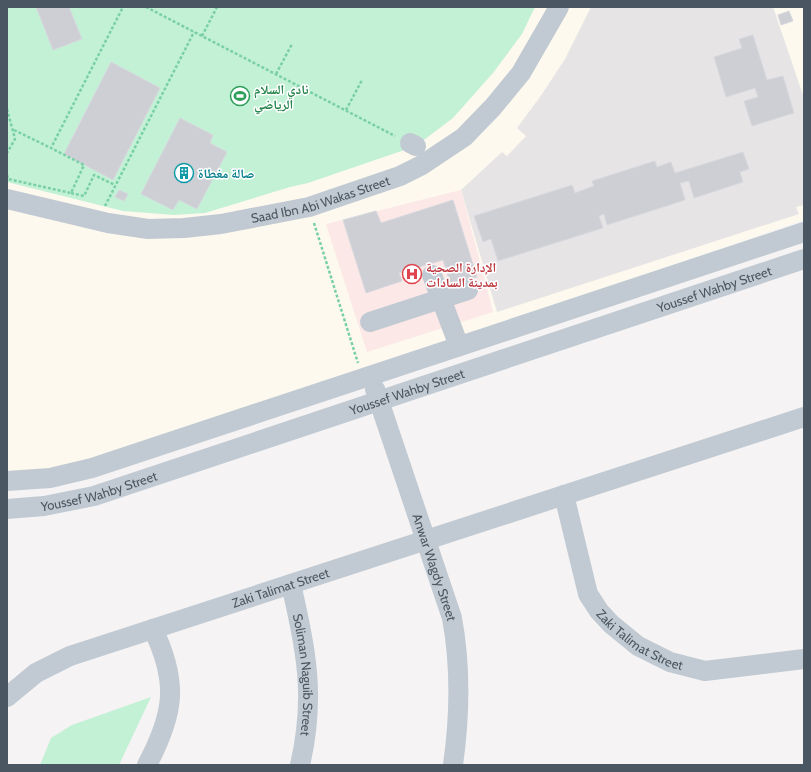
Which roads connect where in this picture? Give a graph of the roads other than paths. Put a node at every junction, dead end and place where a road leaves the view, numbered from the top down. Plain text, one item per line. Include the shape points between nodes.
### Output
1 (559, 7) edge
2 (7, 199) edge
3 (804, 232) edge
4 (804, 259) edge
5 (432, 275) dead end
6 (468, 290) dead end
7 (441, 298) junction
8 (370, 322) dead end
9 (460, 346) junction
10 (367, 377) junction
11 (379, 401) junction
12 (804, 417) edge
13 (7, 482) edge
14 (564, 495) junction
15 (7, 509) edge
16 (426, 540) junction
17 (291, 584) junction
18 (153, 629) junction
19 (804, 659) edge
20 (7, 697) edge
21 (147, 765) edge
22 (300, 765) edge
23 (453, 765) edge

1 - 2 street, Saad Ibn Abi Wakas Street via 521,73 494,106 464,137 422,165 400,176 309,207 221,224 184,228 148,229 108,223
3 - 9 street, Youssef Wahby Street
4 - 11 street, Youssef Wahby Street
5 - 7 street
6 - 7 street
7 - 8 street
7 - 9 street
9 - 10 street, Youssef Wahby Street
10 - 11 street, Anwar Wagdy Street
10 - 13 street, Youssef Wahby Street via 92,468 50,478
11 - 15 street, Youssef Wahby Street via 94,496 44,506
11 - 16 street, Anwar Wagdy Street
12 - 14 street, Zaki Talimat Street
14 - 16 street, Zaki Talimat Street
14 - 19 street, Zaki Talimat Street via 588,594 611,624 638,646 670,662 705,671
16 - 17 street, Zaki Talimat Street
16 - 23 street, Anwar Wagdy Street via 452,618 457,646 459,708
17 - 18 street, Zaki Talimat Street
17 - 22 street, Soliman Naguib Street via 308,671 308,723
18 - 20 street, Zaki Talimat Street via 52,664 21,684
18 - 21 street via 167,661 170,703 162,735

